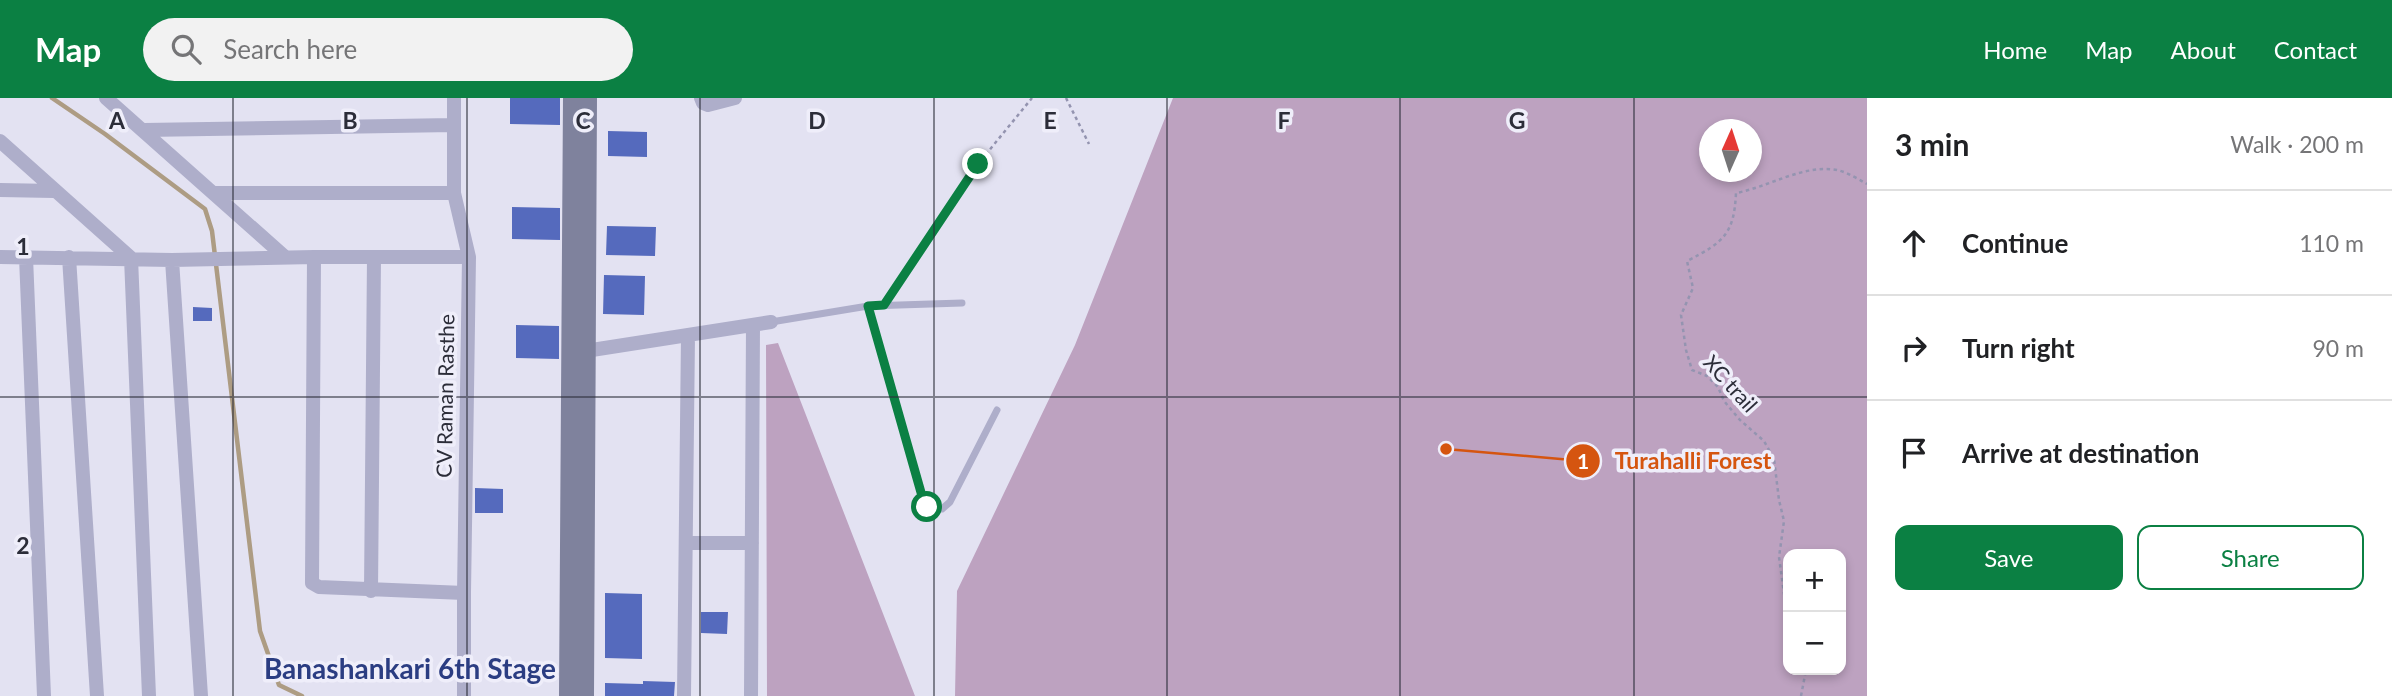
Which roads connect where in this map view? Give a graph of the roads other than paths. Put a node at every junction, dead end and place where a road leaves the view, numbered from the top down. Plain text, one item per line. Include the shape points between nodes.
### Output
1 (106, 98) edge
2 (454, 98) edge
3 (572, 98) edge
4 (588, 98) edge
5 (701, 98) edge
6 (736, 98) edge
7 (453, 125) junction
8 (144, 130) junction
9 (0, 141) edge
10 (0, 190) edge
11 (54, 191) junction
12 (215, 193) junction
13 (454, 193) junction
14 (0, 257) edge
15 (26, 257) junction
16 (69, 257) junction
17 (285, 257) junction
18 (314, 257) junction
19 (374, 257) junction
20 (469, 257) junction
21 (131, 258) junction
22 (172, 260) junction
23 (962, 303) dead end
24 (868, 306) junction
25 (771, 322) joint
26 (752, 325) junction
27 (688, 335) junction
28 (578, 352) junction
29 (996, 410) dead end
30 (752, 542) junction
31 (686, 543) junction
32 (371, 591) junction
33 (464, 593) junction
34 (44, 696) edge
35 (97, 696) edge
36 (149, 696) edge
37 (201, 696) edge
38 (464, 696) edge
39 (568, 696) edge
40 (585, 696) edge
41 (684, 696) edge
42 (751, 696) edge

1 - 8 street
2 - 7 street, CV Raman Rasthe
3 - 28 main road
4 - 28 main road
5 - 6 street via 708,105
7 - 8 street
7 - 13 street, CV Raman Rasthe
8 - 12 street
9 - 11 street
10 - 11 street
11 - 21 street
12 - 13 street
12 - 17 street
13 - 20 street, CV Raman Rasthe
14 - 15 street
15 - 16 street
15 - 34 street
16 - 21 street
16 - 35 street
17 - 18 street
17 - 22 street
18 - 19 street
18 - 32 street via 311,580 319,587
19 - 20 street
19 - 32 street
20 - 33 street, CV Raman Rasthe
21 - 22 street
21 - 36 street
22 - 37 street
23 - 24 lane
24 - 25 lane
24 - 29 lane via 924,503 930,509 942,509 950,502
25 - 26 street
26 - 27 street
26 - 30 street
27 - 28 street
27 - 31 street
28 - 39 main road
28 - 40 main road
30 - 31 street
30 - 42 street
31 - 41 street
32 - 33 street
33 - 38 street, CV Raman Rasthe

